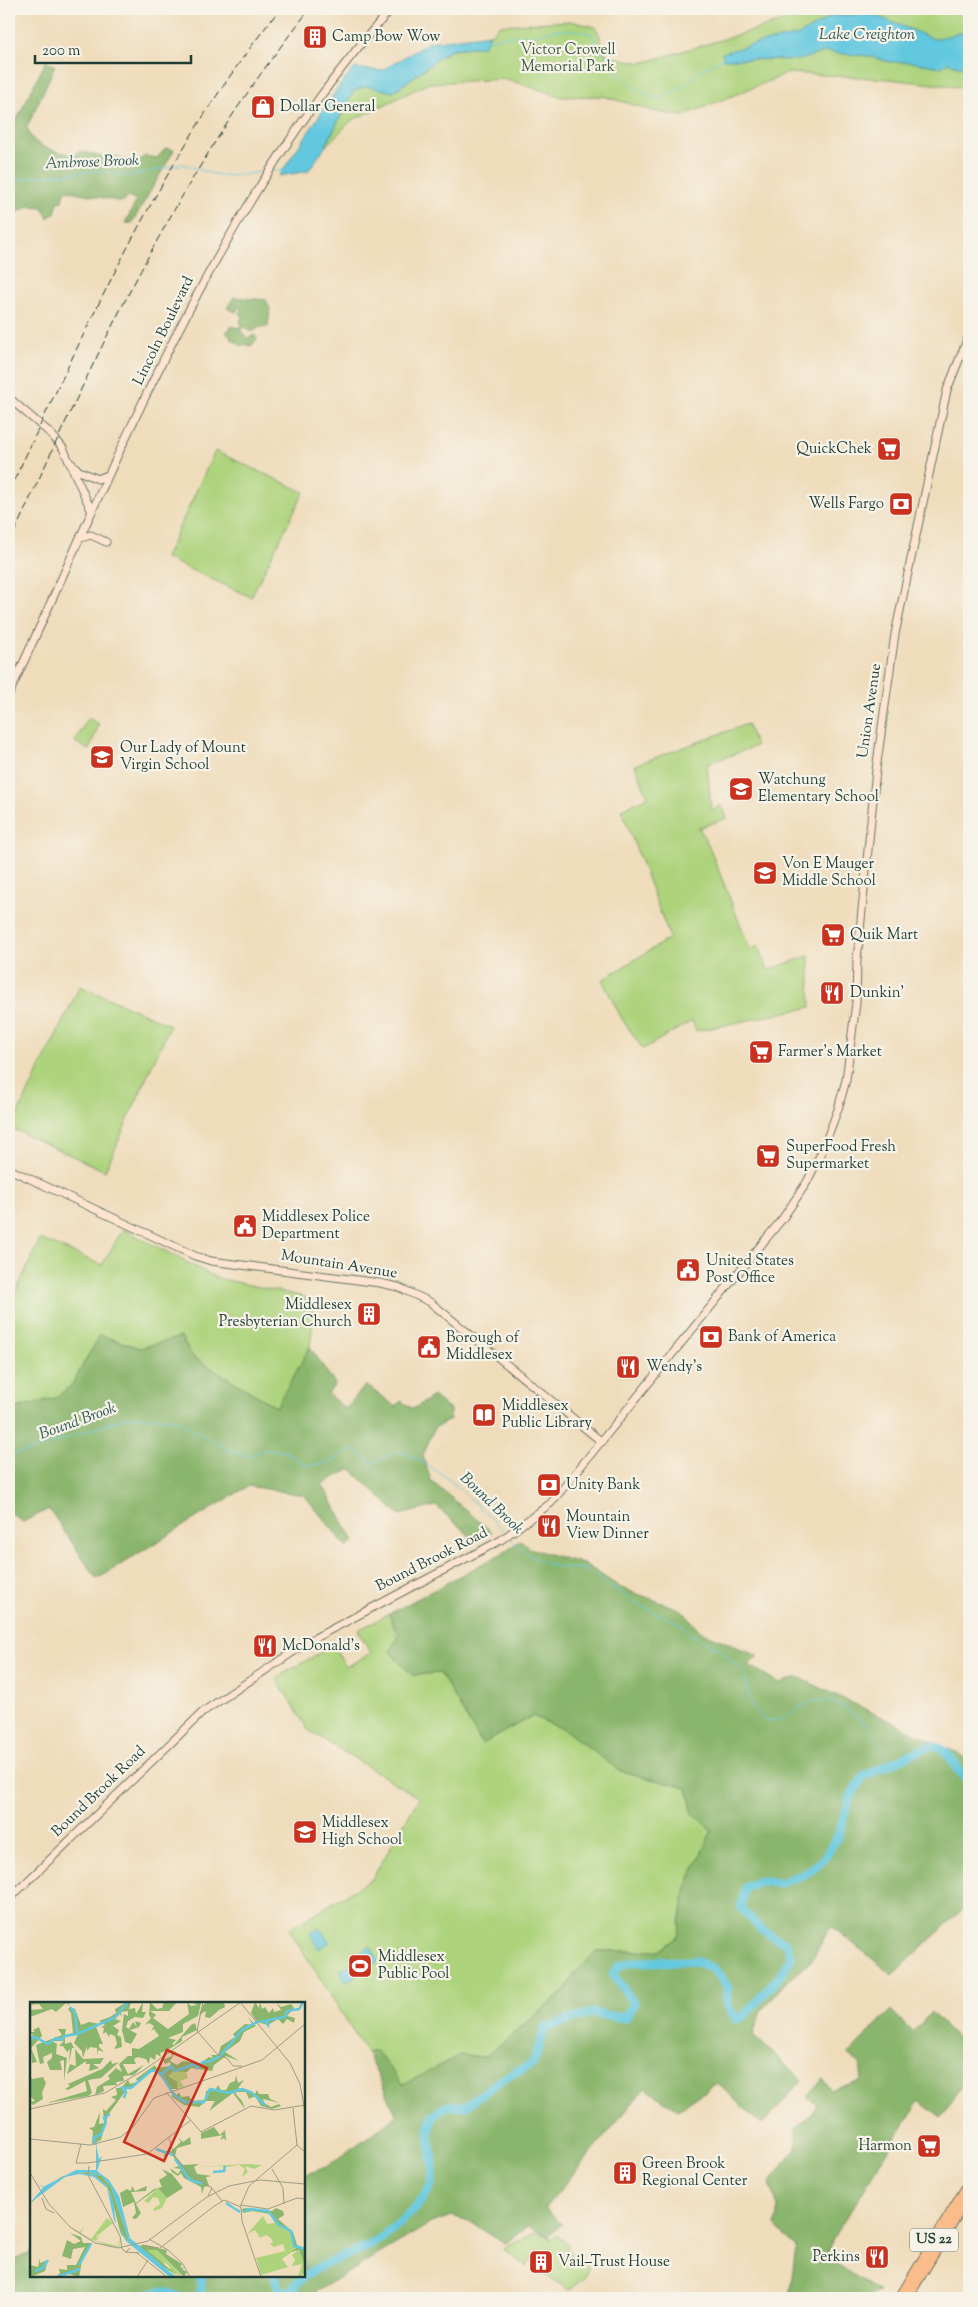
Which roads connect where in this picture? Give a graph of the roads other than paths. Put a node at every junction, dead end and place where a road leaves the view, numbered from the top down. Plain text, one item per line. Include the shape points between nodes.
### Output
1 (391, 9) edge
2 (969, 335) edge
3 (9, 398) edge
4 (70, 461) junction
5 (110, 473) junction
6 (92, 512) junction
7 (80, 538) junction
8 (106, 542) dead end
9 (9, 694) edge
10 (842, 1099) joint
11 (9, 1170) edge
12 (602, 1442) junction
13 (9, 1899) edge
14 (969, 2182) edge
15 (969, 2196) edge
16 (899, 2298) edge
17 (908, 2298) edge

1 - 5 main road, Lincoln Boulevard via 330,80 264,179 187,313
2 - 10 main road, Union Avenue via 947,390 894,634 874,786 852,1039
3 - 4 main road via 50,433
4 - 5 main road via 79,471 98,479 104,479
4 - 6 main road
5 - 6 main road, Lincoln Boulevard
6 - 7 main road, Lincoln Boulevard
7 - 8 main road via 92,535
7 - 9 main road, Lincoln Boulevard
10 - 12 main road, Bound Brook Road via 817,1163 795,1201
11 - 12 main road, Mountain Avenue via 211,1261 380,1283 415,1294 430,1302
12 - 13 main road, Bound Brook Road via 551,1503 518,1529 311,1640 204,1711
14 - 16 highway, US 22
15 - 17 highway, US 22

